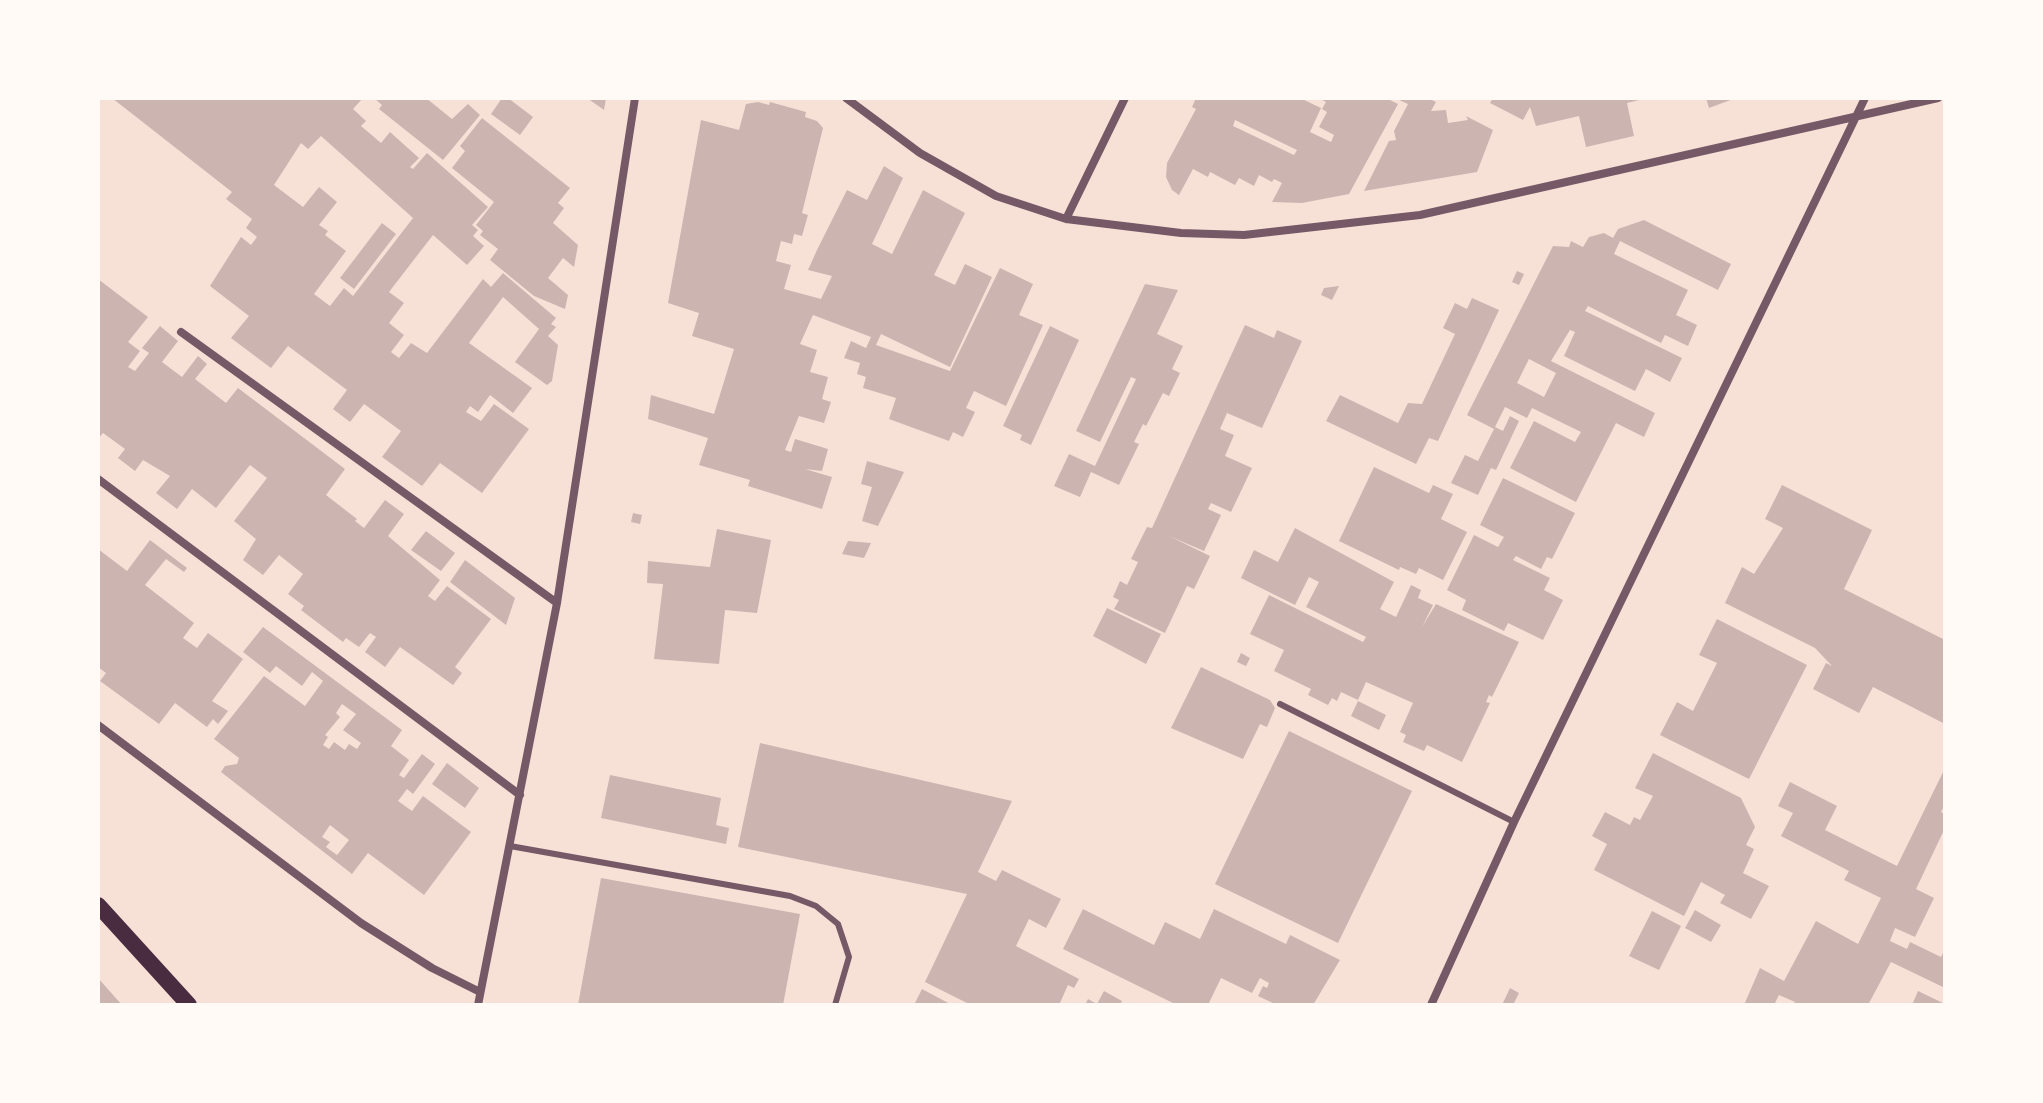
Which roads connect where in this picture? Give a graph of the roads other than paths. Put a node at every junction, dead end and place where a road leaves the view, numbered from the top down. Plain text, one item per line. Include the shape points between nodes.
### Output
1 (635, 98) edge
2 (846, 98) edge
3 (1125, 98) edge
4 (1865, 98) edge
5 (1938, 98) edge
6 (1856, 117) junction
7 (1066, 219) junction
8 (181, 332) dead end
9 (98, 479) edge
10 (557, 603) junction
11 (1280, 704) dead end
12 (98, 725) edge
13 (520, 795) junction
14 (1514, 822) junction
15 (510, 846) junction
16 (98, 905) edge
17 (480, 992) junction
18 (189, 1005) edge
19 (478, 1005) edge
20 (835, 1005) edge
21 (1431, 1005) edge

1 - 10 street
2 - 7 street via 920,153 996,196
3 - 7 street
4 - 6 street
5 - 6 street
6 - 7 street via 1420,215 1301,231 1181,233
6 - 14 street
8 - 10 street
9 - 13 street
10 - 13 street
11 - 14 lane
12 - 17 street via 361,923
13 - 15 street
14 - 21 street
15 - 17 street
15 - 20 lane via 790,896 816,906 838,924 849,957
16 - 18 main road
17 - 19 street

